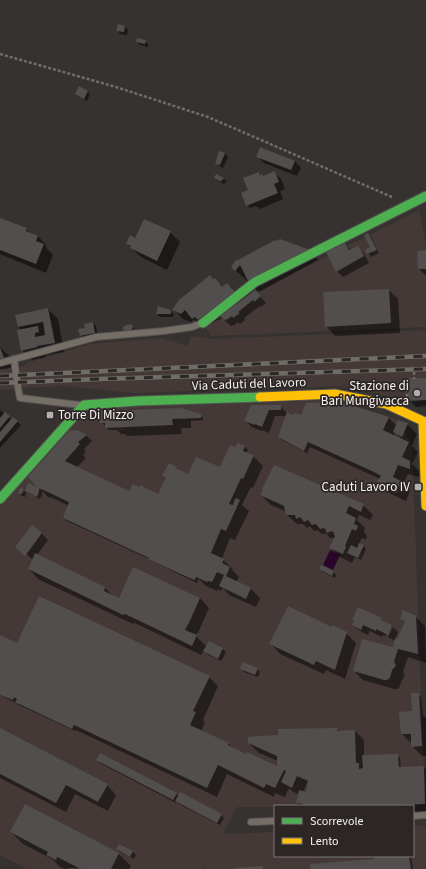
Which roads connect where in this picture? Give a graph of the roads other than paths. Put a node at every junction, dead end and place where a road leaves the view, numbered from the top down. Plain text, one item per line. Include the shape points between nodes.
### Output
1 (426, 196) edge
2 (203, 323) joint
3 (14, 359) junction
4 (0, 363) edge
5 (84, 405) junction
6 (424, 421) edge
7 (0, 499) edge
8 (426, 506) edge
9 (426, 815) edge
10 (414, 816) edge
11 (274, 821) edge
12 (251, 822) dead end

1 - 2 street via 255,282
2 - 3 lane via 164,331 96,337
3 - 4 lane
3 - 5 lane via 20,398
5 - 6 street, Via Caduti del Lavoro via 335,394 386,404
5 - 7 street
6 - 8 street, Via Caduti del Lavoro
9 - 10 lane
11 - 12 lane

